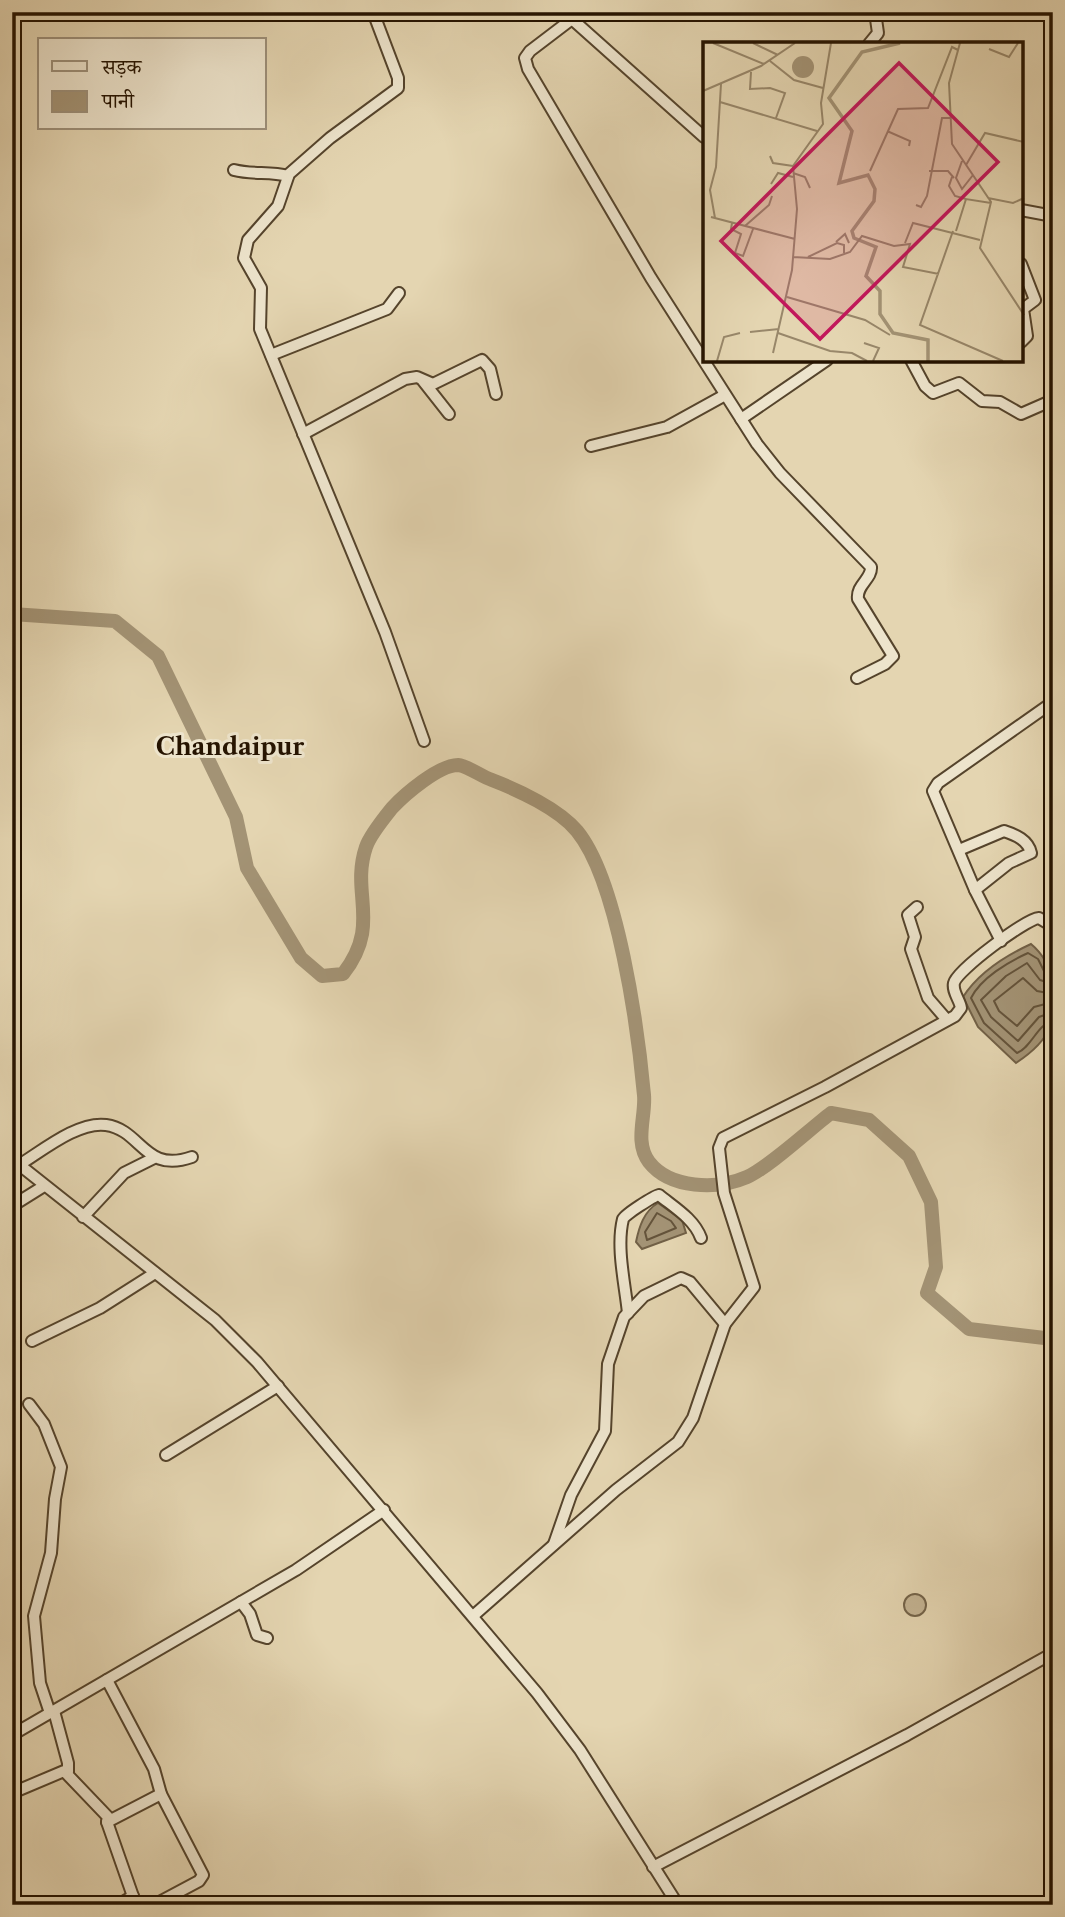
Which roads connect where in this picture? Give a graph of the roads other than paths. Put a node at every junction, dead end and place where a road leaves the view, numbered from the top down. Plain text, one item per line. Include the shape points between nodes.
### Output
1 (373, 12) edge
2 (875, 12) edge
3 (568, 16) edge
4 (870, 42) edge
5 (703, 136) edge
6 (234, 170) dead end
7 (288, 176) junction
8 (1023, 210) edge
9 (1053, 216) edge
10 (1023, 269) edge
11 (399, 293) dead end
12 (1023, 309) edge
13 (1023, 309) edge
14 (1023, 340) edge
15 (271, 355) junction
16 (703, 359) edge
17 (705, 362) edge
18 (824, 362) edge
19 (912, 362) edge
20 (424, 380) junction
21 (496, 394) dead end
22 (725, 395) junction
23 (1053, 400) edge
24 (449, 414) dead end
25 (741, 419) junction
26 (303, 434) junction
27 (591, 446) dead end
28 (857, 678) dead end
29 (1053, 702) edge
30 (424, 741) dead end
31 (959, 850) junction
32 (975, 890) junction
33 (917, 906) dead end
34 (1053, 934) edge
35 (1001, 941) junction
36 (947, 1020) junction
37 (192, 1157) dead end
38 (154, 1158) junction
39 (16, 1162) edge
40 (44, 1186) junction
41 (12, 1206) edge
42 (83, 1217) junction
43 (701, 1238) dead end
44 (155, 1273) junction
45 (628, 1313) junction
46 (725, 1324) junction
47 (32, 1340) dead end
48 (278, 1386) junction
49 (29, 1404) dead end
50 (166, 1455) dead end
51 (384, 1510) junction
52 (554, 1544) junction
53 (242, 1602) junction
54 (473, 1616) junction
55 (267, 1638) dead end
56 (1053, 1653) edge
57 (107, 1680) junction
58 (52, 1712) junction
59 (12, 1735) edge
60 (68, 1772) junction
61 (12, 1793) edge
62 (161, 1794) junction
63 (107, 1822) junction
64 (653, 1867) junction
65 (135, 1900) edge
66 (118, 1905) edge
67 (154, 1905) edge
68 (678, 1905) edge

1 - 7 street via 398,88
2 - 4 street via 878,29
3 - 5 street
3 - 16 street via 530,51 525,58 528,69
6 - 7 street
7 - 15 street via 278,206 244,251 246,264 261,288 258,318
8 - 9 street
10 - 13 street via 1035,300
11 - 15 street via 387,309
12 - 14 street via 1027,336
15 - 26 street
17 - 22 street
18 - 25 street
19 - 23 street via 933,393 958,383 982,401 1000,402 1021,414
20 - 21 street via 433,384 483,360
20 - 24 street
20 - 26 street via 405,379
22 - 25 street
22 - 27 street via 667,427
25 - 28 street via 780,473 871,567 858,599 893,656
26 - 30 street via 385,632
29 - 31 street via 935,787 934,796
31 - 32 street
31 - 32 street via 1004,831 1021,838 1030,849 1031,853 1009,863
32 - 35 street
33 - 36 street via 908,915 915,937 911,949 928,998
34 - 35 street via 1045,920 1034,918
35 - 36 street via 957,976 954,990 961,1008
36 - 46 street via 728,1134 719,1148 724,1193 754,1287
37 - 38 street
38 - 39 street via 116,1128 96,1126
38 - 42 street via 124,1173
39 - 40 street
40 - 41 street
40 - 42 street
42 - 44 street
43 - 45 street via 681,1211 659,1195 628,1212 621,1233
44 - 47 street via 100,1308
44 - 48 street via 215,1320
45 - 46 street via 644,1296 681,1278 690,1282
45 - 52 street via 608,1364 605,1432 571,1495
46 - 52 street via 692,1418 678,1442
48 - 50 street
48 - 51 street
49 - 58 street via 44,1424 61,1466 51,1553 34,1618 40,1683
51 - 53 street
51 - 54 street
52 - 54 street
53 - 55 street via 257,1635
53 - 57 street
54 - 64 street via 580,1750
56 - 64 street
57 - 58 street
57 - 62 street via 154,1769
58 - 59 street
58 - 60 street
60 - 61 street
60 - 63 street via 100,1805
62 - 63 street
62 - 67 street via 203,1875
63 - 65 street
64 - 68 street
65 - 66 street

